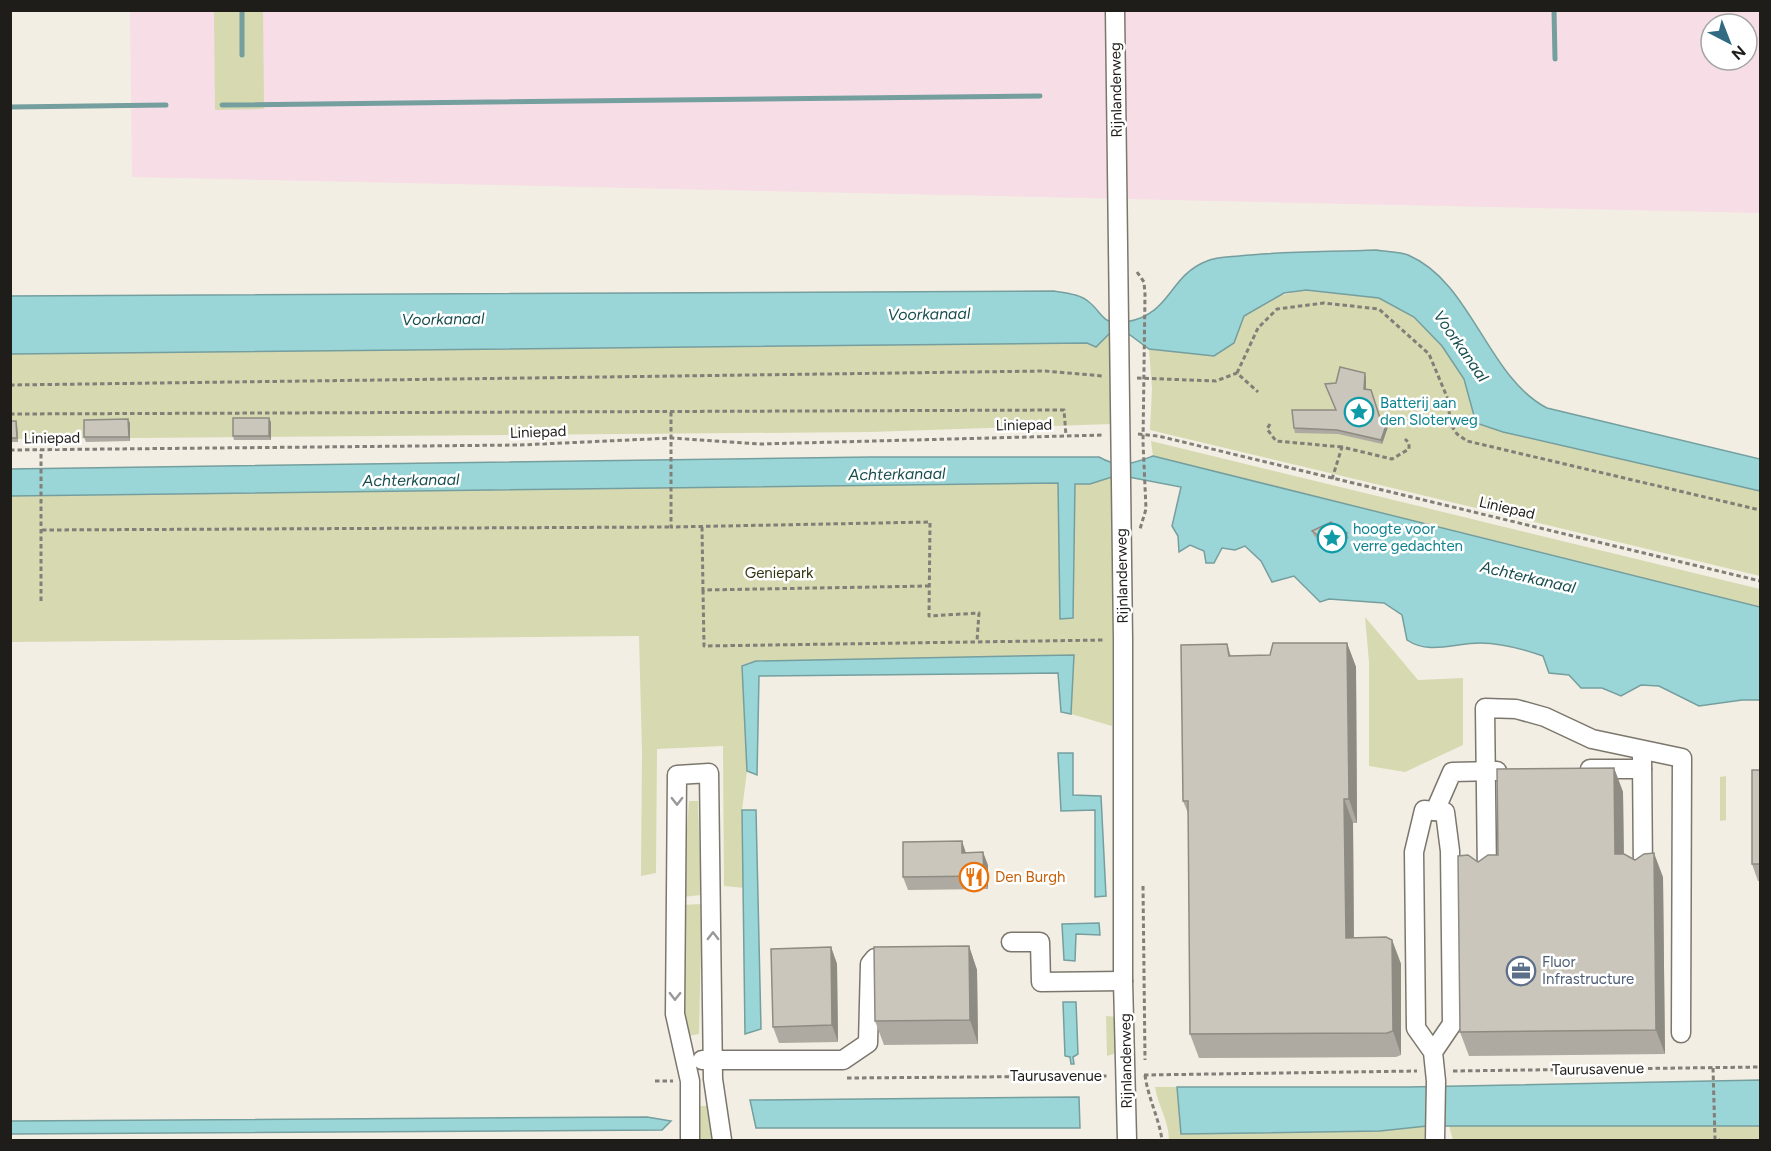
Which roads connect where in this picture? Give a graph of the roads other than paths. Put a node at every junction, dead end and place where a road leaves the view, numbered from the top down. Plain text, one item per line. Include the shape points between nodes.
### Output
1 (1115, 10) edge
2 (1642, 760) junction
3 (1519, 770) edge
4 (1575, 770) edge
5 (1486, 771) junction
6 (1436, 811) junction
7 (1642, 873) edge
8 (1487, 875) edge
9 (1011, 942) dead end
10 (875, 958) edge
11 (1123, 981) junction
12 (1681, 1033) dead end
13 (1433, 1052) junction
14 (686, 1060) junction
15 (713, 1060) junction
16 (1435, 1136) edge
17 (690, 1140) edge
18 (722, 1140) edge
19 (1127, 1140) edge

1 - 11 street, Rijnlanderweg
2 - 4 street
2 - 5 street via 1545,717 1516,709 1485,708
2 - 7 street
2 - 12 street via 1682,758
3 - 5 street
5 - 6 street via 1452,772
5 - 8 street
6 - 13 street via 1445,812 1450,851 1452,1024
6 - 13 street via 1424,810 1414,852 1416,1028
9 - 11 street via 1040,942 1041,982
10 - 15 street via 870,964 868,1043 843,1060
11 - 19 street, Rijnlanderweg via 1136,1076
13 - 16 street
14 - 15 street
15 -> 14 street via 709,773 677,775 675,1014
14 - 17 street
15 - 18 street

